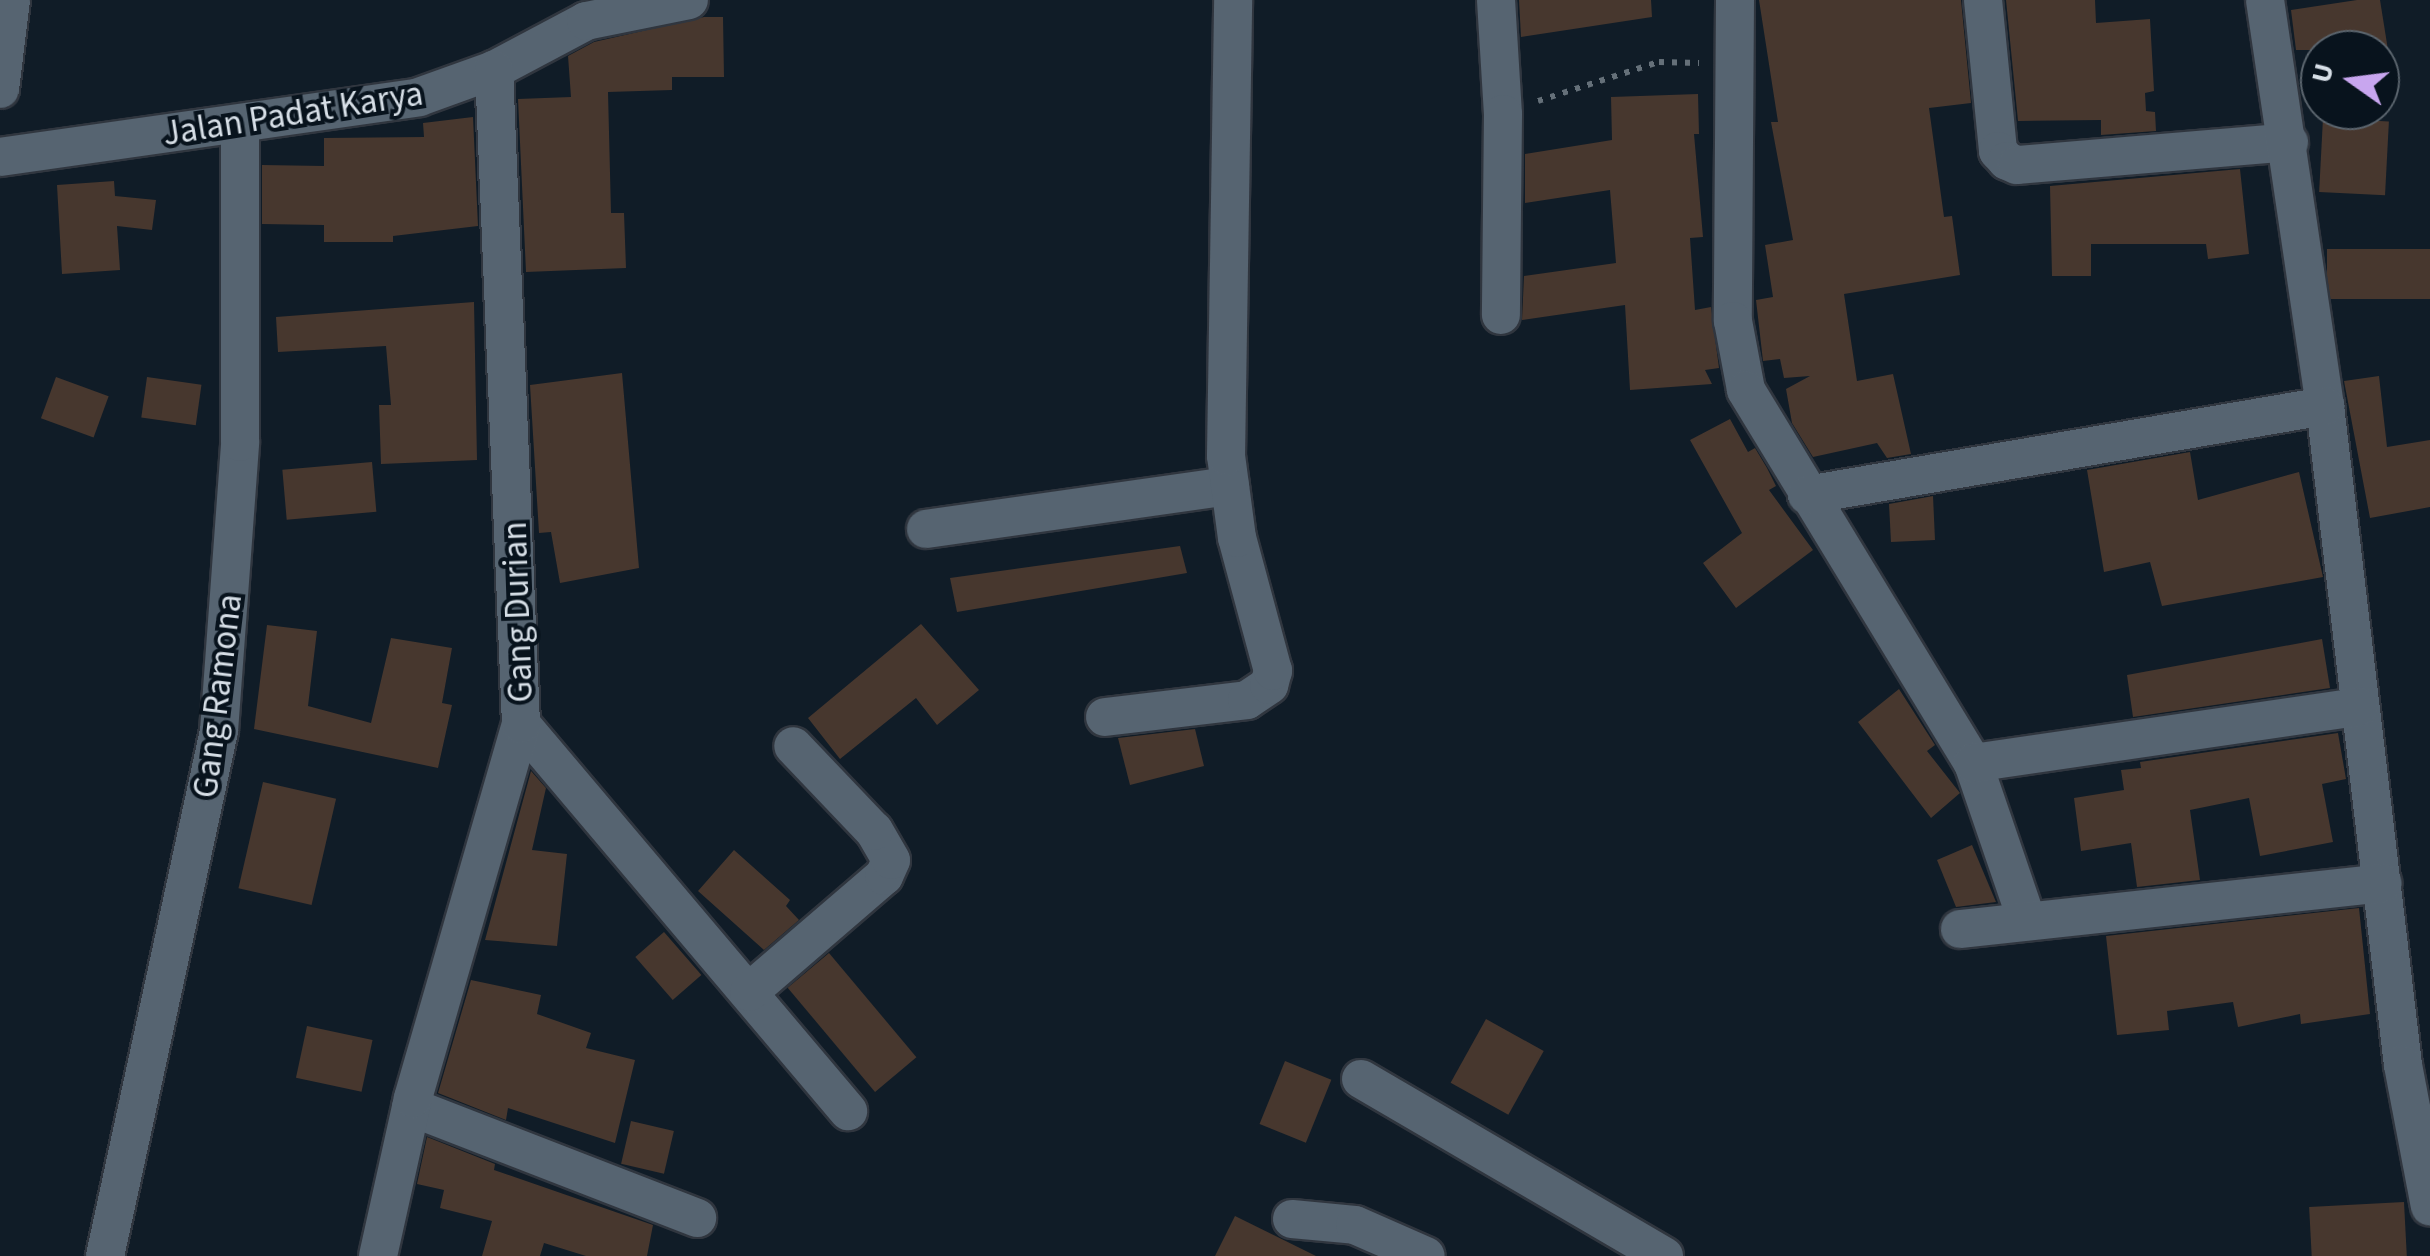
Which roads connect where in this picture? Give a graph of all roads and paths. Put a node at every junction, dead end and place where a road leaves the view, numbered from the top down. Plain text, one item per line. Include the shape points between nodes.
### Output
1 (11, 0) edge
2 (690, 0) edge
3 (1233, 0) edge
4 (1496, 0) edge
5 (1736, 0) edge
6 (1983, 0) edge
7 (2265, 0) edge
8 (1730, 63) junction
9 (494, 70) junction
10 (0, 88) edge
11 (1502, 114) junction
12 (240, 125) junction
13 (2288, 142) junction
14 (0, 157) edge
15 (1501, 315) dead end
16 (2325, 406) junction
17 (1230, 486) junction
18 (1807, 495) junction
19 (926, 529) dead end
20 (2359, 707) junction
21 (1105, 717) dead end
22 (521, 724) junction
23 (793, 746) dead end
24 (1972, 762) junction
25 (2383, 883) junction
26 (2027, 921) junction
27 (1960, 929) dead end
28 (749, 992) junction
29 (2416, 1066) edge
30 (1361, 1078) dead end
31 (411, 1107) junction
32 (848, 1111) dead end
33 (2430, 1206) edge
34 (697, 1218) dead end
35 (1292, 1218) dead end
36 (104, 1256) edge
37 (378, 1256) edge
38 (1426, 1256) edge
39 (1664, 1256) edge

1 - 10 street
2 - 9 street, Jalan Padat Karya via 586,21
3 - 17 street
4 - 11 street
5 - 8 street
6 - 13 street via 1998,151 2006,161 2017,166
7 - 13 street
8 - 11 path via 1658,62
8 - 18 street via 1732,321 1746,390
9 - 12 street, Jalan Padat Karya via 419,97
9 - 22 street, Gang Durian
11 - 15 street
12 - 14 street, Jalan Padat Karya
12 - 36 street, Gang Ramona via 240,422 221,713
13 - 16 street
16 - 18 street
16 - 20 street
17 - 19 street
17 - 21 street via 1237,538 1272,652 1269,685 1248,700
18 - 24 street
20 - 24 street
20 - 25 street
22 - 28 street
22 - 31 street, Gang Durian
23 - 28 street via 874,831 891,860 884,876
24 - 26 street
25 - 26 street
25 - 29 street
26 - 27 street
28 - 32 street
29 - 33 street
30 - 39 street
31 - 34 street
31 - 37 street, Gang Durian
35 - 38 street via 1356,1225

